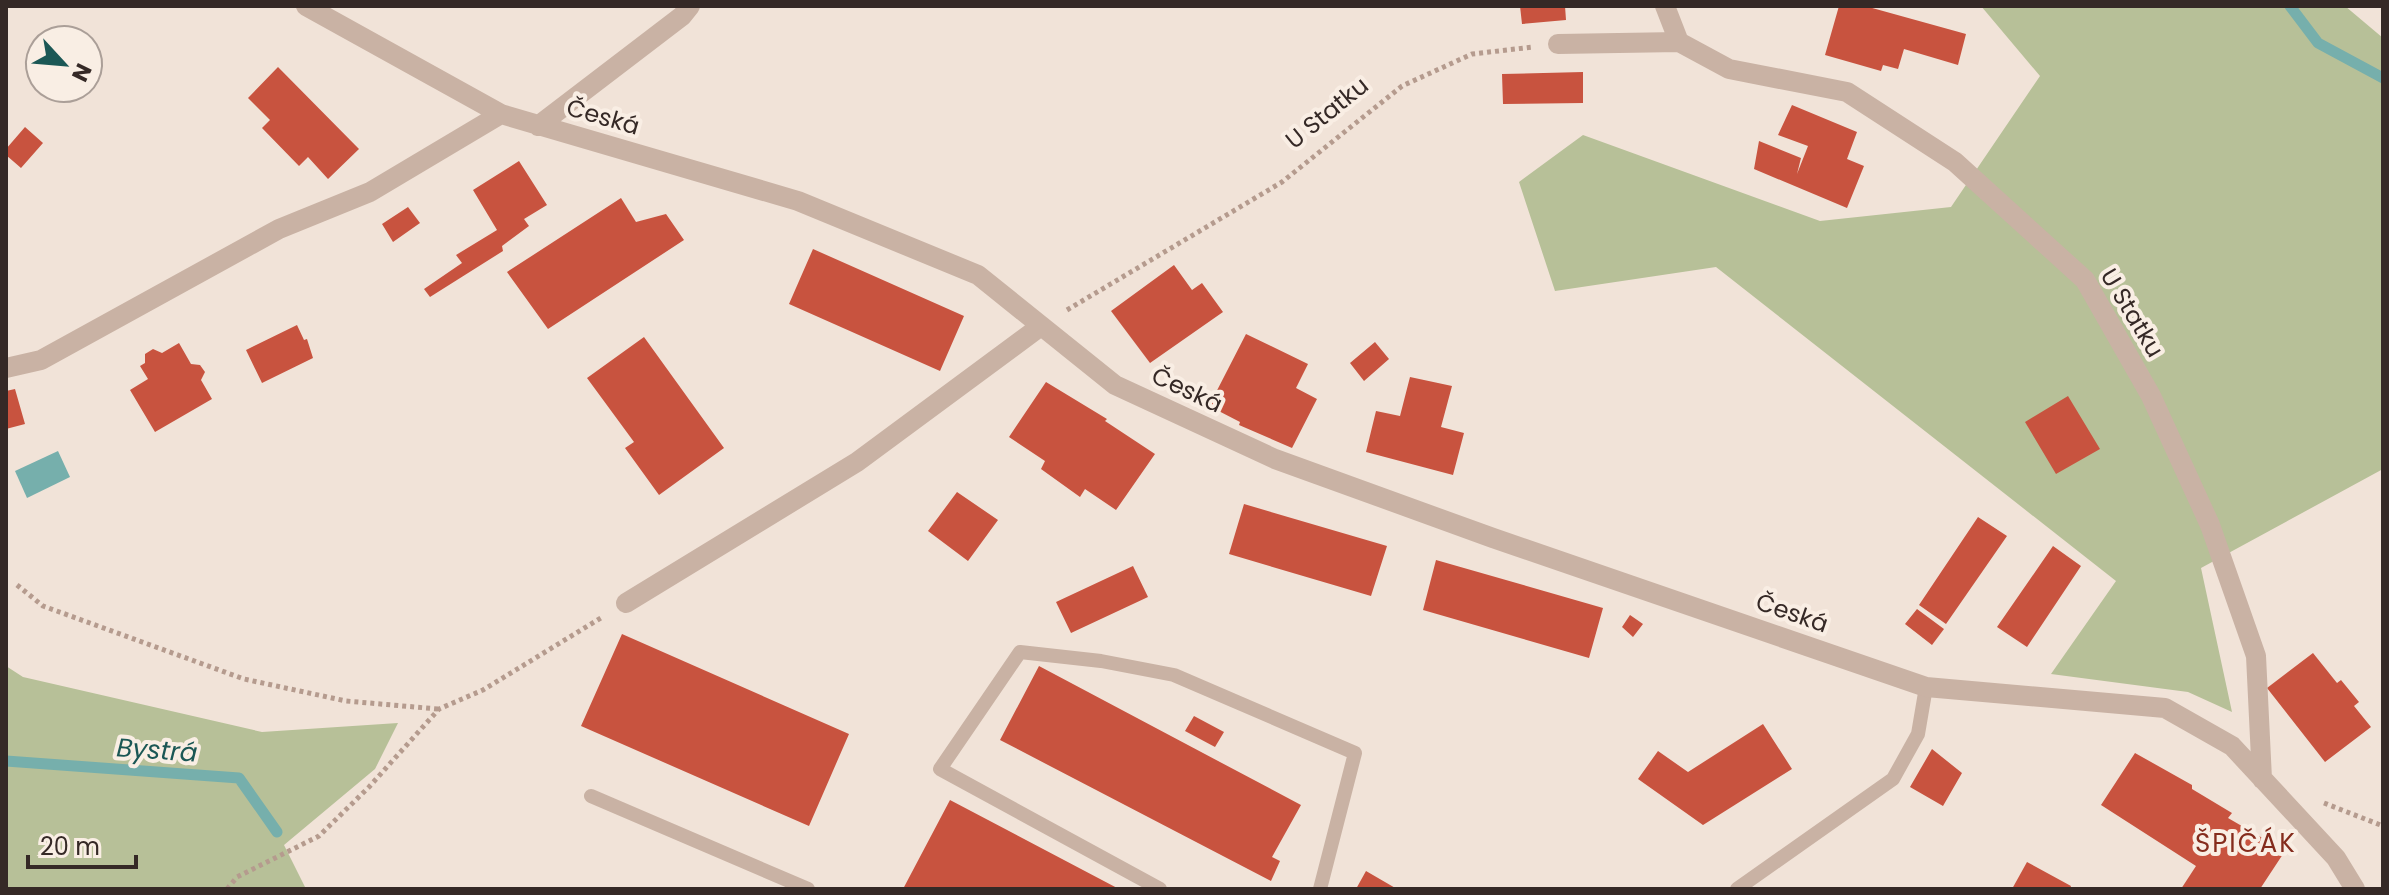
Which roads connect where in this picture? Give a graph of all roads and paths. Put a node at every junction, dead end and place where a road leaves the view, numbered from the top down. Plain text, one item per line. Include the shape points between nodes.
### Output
1 (306, 6) edge
2 (690, 6) edge
3 (1665, 6) edge
4 (1679, 42) junction
5 (1558, 44) joint
6 (501, 114) junction
7 (538, 126) junction
8 (1041, 326) junction
9 (6, 368) edge
10 (17, 585) dead end
11 (626, 603) joint
12 (1926, 687) junction
13 (439, 709) junction
14 (2262, 779) junction
15 (591, 796) dead end
16 (227, 889) edge
17 (808, 889) edge
18 (1160, 889) edge
19 (1320, 889) edge
20 (1737, 889) edge
21 (2355, 889) edge

1 - 6 street, Česká
2 - 7 street
3 - 4 street
4 - 5 street, U Statku
4 - 14 street, U Statku via 1729,69 1847,92 1955,162 2085,280 2151,396 2210,525 2256,656
5 - 8 path, U Statku via 1472,54 1402,86 1282,182
6 - 7 street, Česká
6 - 9 street via 370,192 279,229 41,360
7 - 8 street, Česká via 798,201 978,275
8 - 11 street via 857,462
8 - 12 street, Česká via 1115,385 1275,459
10 - 13 path via 43,606 244,679 346,701
11 - 13 path via 483,690
12 - 14 street, Česká via 2165,708 2232,746
12 - 20 lane via 1918,734 1893,779
13 - 16 path via 319,836 237,877
14 - 21 street, Česká via 2336,858
15 - 17 lane
18 - 19 lane via 940,769 1020,652 1174,675 1355,753

